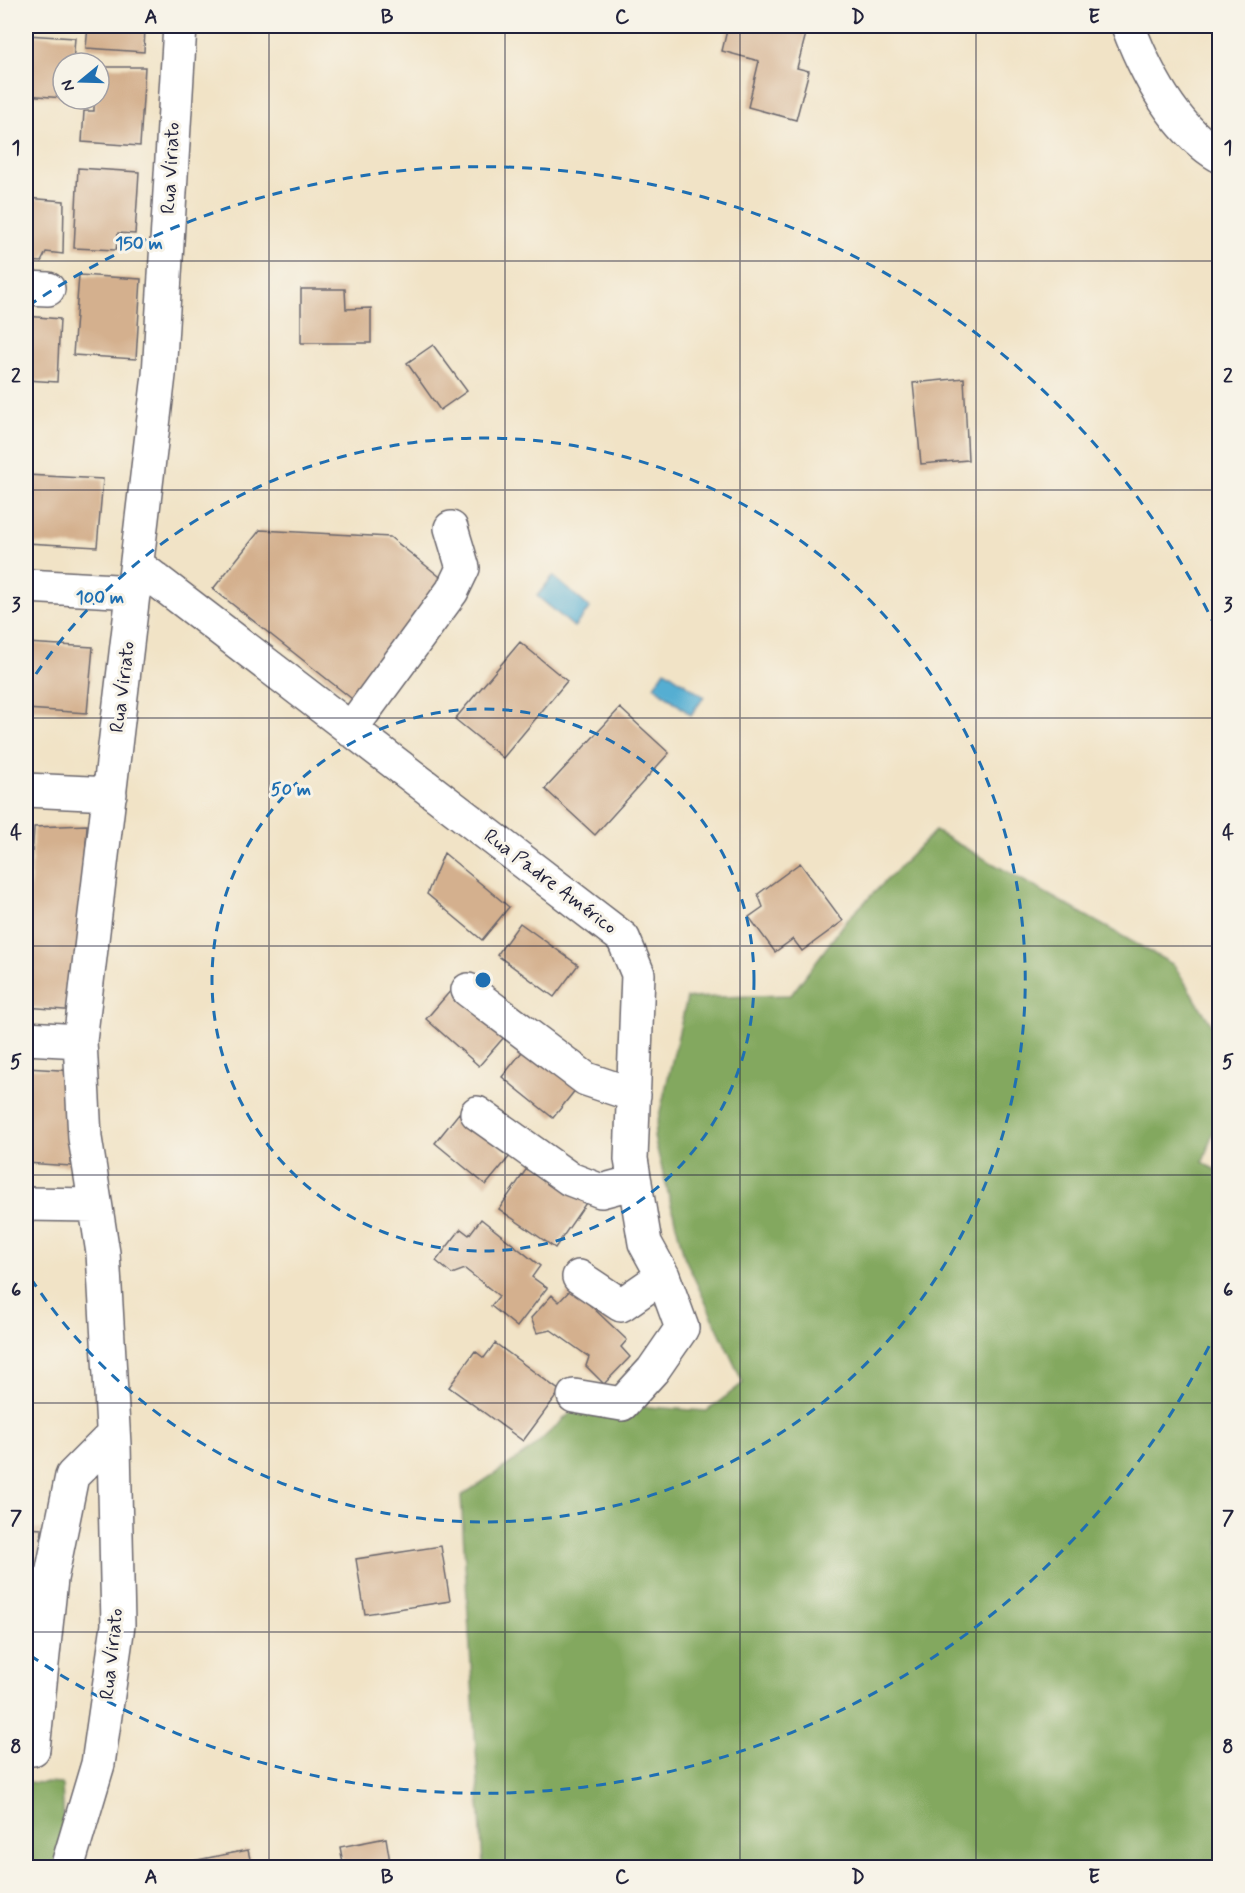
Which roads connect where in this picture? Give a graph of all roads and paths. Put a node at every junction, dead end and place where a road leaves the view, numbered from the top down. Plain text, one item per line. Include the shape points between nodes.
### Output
1 (180, 26) edge
2 (1128, 26) edge
3 (1220, 156) edge
4 (451, 528) dead end
5 (136, 579) junction
6 (26, 586) edge
7 (350, 730) junction
8 (26, 790) edge
9 (110, 794) junction
10 (468, 990) dead end
11 (26, 1038) edge
12 (80, 1041) junction
13 (634, 1095) junction
14 (477, 1113) dead end
15 (635, 1182) junction
16 (26, 1204) edge
17 (94, 1205) junction
18 (663, 1276) junction
19 (579, 1277) dead end
20 (574, 1396) dead end
21 (112, 1436) junction
22 (33, 1749) dead end
23 (67, 1868) edge

1 - 5 street, Rua Viriato via 159,375
2 - 3 street via 1142,62 1173,112 1206,148
4 - 7 street via 463,568 452,591
5 - 6 street
5 - 7 street, Rua Padre Américo
5 - 9 street, Rua Viriato
7 - 13 street, Rua Padre Américo via 623,938 638,974
8 - 9 street
9 - 12 street, Rua Viriato
10 - 13 street via 586,1079
11 - 12 street
12 - 17 street, Rua Viriato via 85,1138
13 - 15 street, Rua Padre Américo via 631,1159
14 - 15 street via 570,1179 602,1191
15 - 18 street, Rua Padre Américo via 645,1243
16 - 17 street
17 - 21 street, Rua Viriato via 103,1253
18 - 19 street via 621,1305
18 - 20 street, Rua Padre Américo via 682,1328 653,1370 622,1404
21 - 22 street via 72,1476 51,1579
21 - 23 street, Rua Viriato via 118,1625 98,1764

